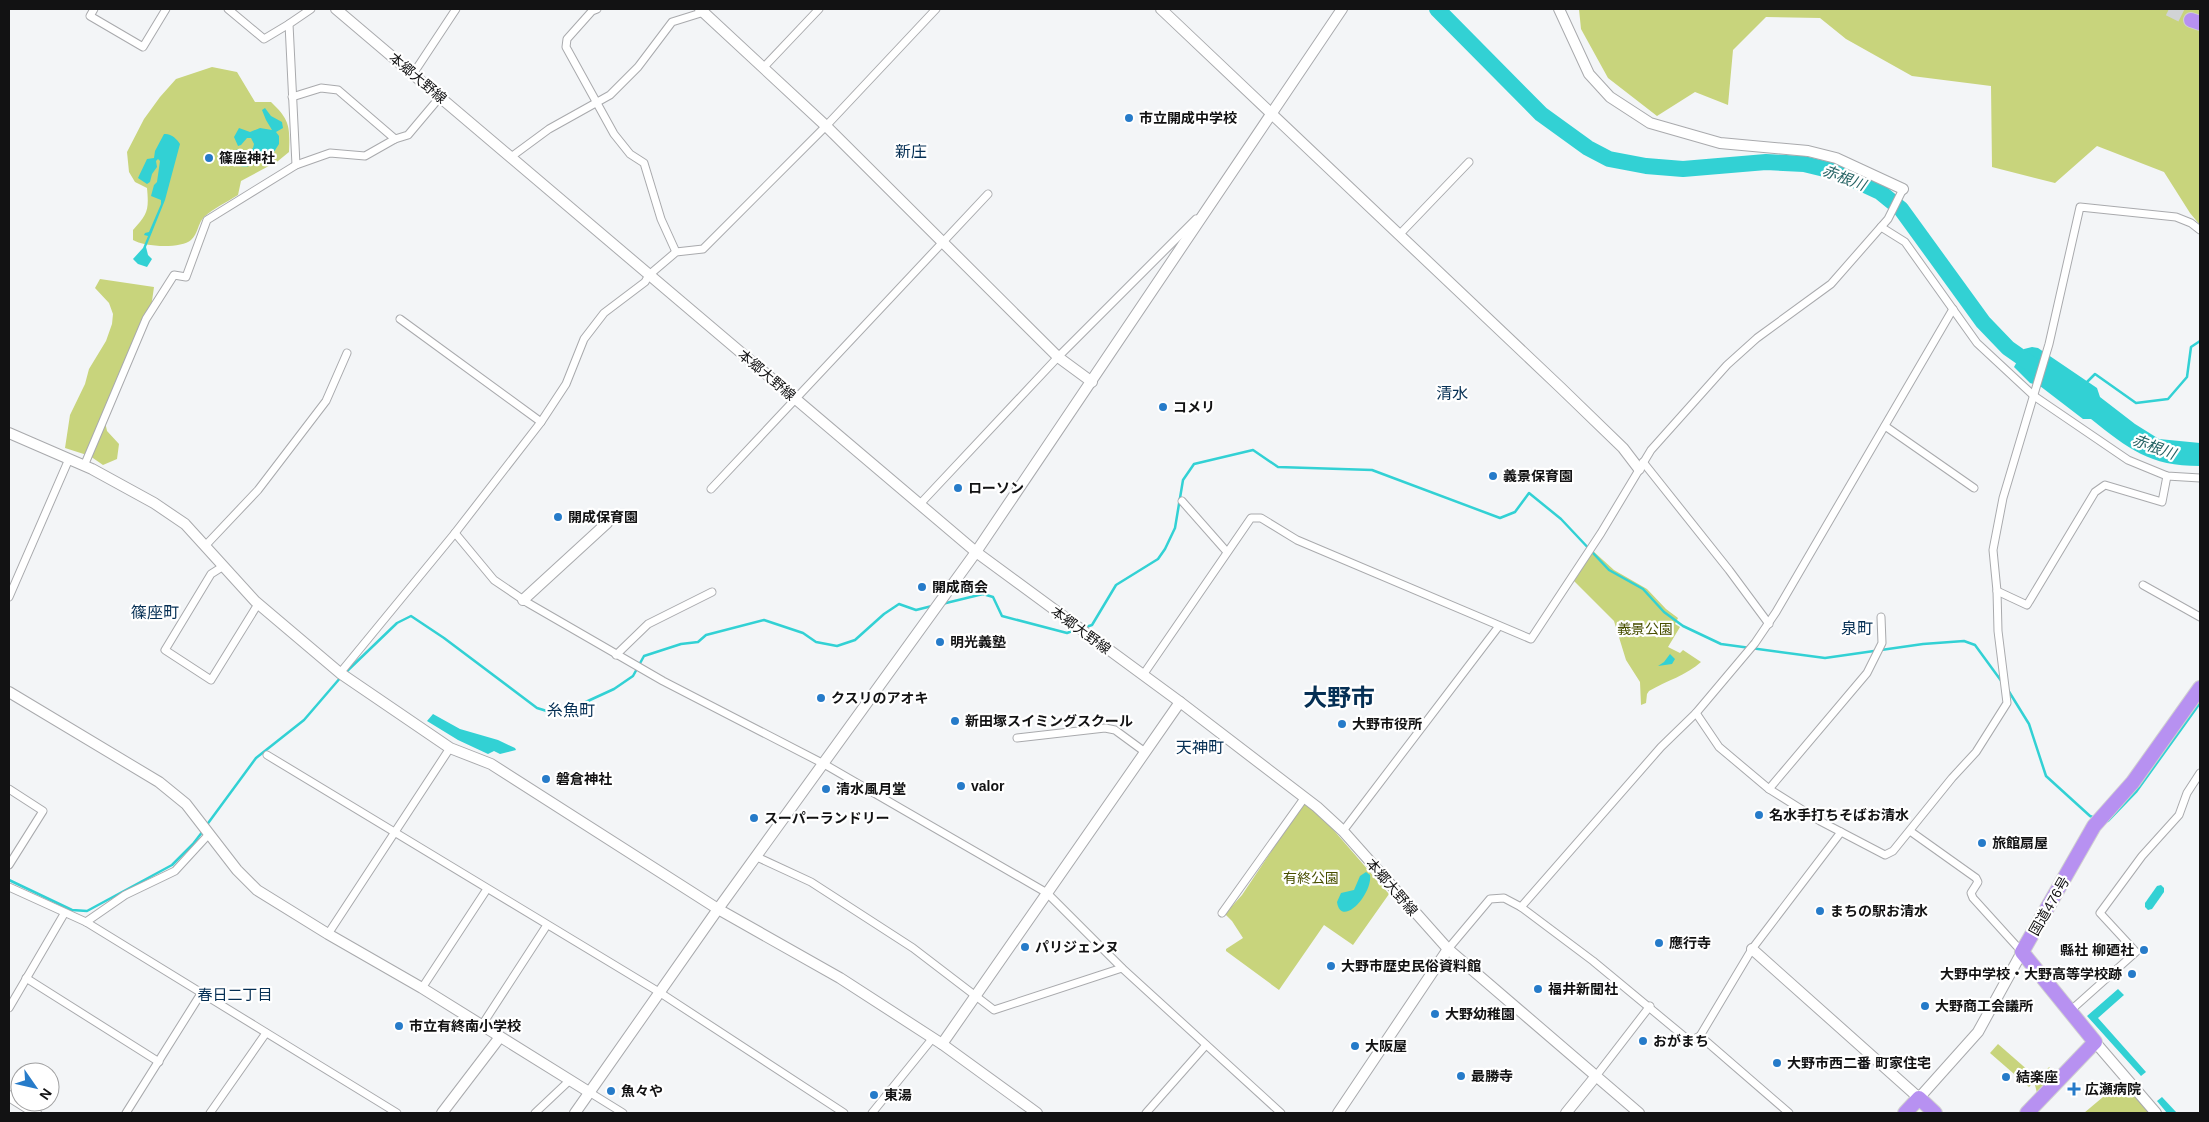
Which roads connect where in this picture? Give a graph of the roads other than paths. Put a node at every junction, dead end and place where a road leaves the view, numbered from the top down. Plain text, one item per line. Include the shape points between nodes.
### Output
1 (94, 9) edge
2 (166, 9) edge
3 (228, 9) edge
4 (311, 9) edge
5 (336, 9) edge
6 (456, 9) edge
7 (597, 9) edge
8 (818, 9) edge
9 (936, 9) edge
10 (1161, 9) edge
11 (1342, 9) edge
12 (1560, 9) edge
13 (702, 11) edge
14 (290, 24) junction
15 (763, 68) junction
16 (413, 74) junction
17 (292, 97) junction
18 (440, 97) junction
19 (596, 102) junction
20 (1272, 114) junction
21 (826, 126) junction
22 (395, 139) junction
23 (511, 158) junction
24 (1469, 162) dead end
25 (296, 165) junction
26 (1902, 192) joint
27 (988, 194) dead end
28 (1203, 212) junction
29 (1881, 227) junction
30 (2200, 230) edge
31 (1399, 235) junction
32 (943, 243) junction
33 (676, 252) junction
34 (649, 275) junction
35 (1953, 309) junction
36 (400, 319) dead end
37 (347, 352) dead end
38 (1058, 357) junction
39 (1092, 382) junction
40 (2035, 392) junction
41 (796, 399) junction
42 (541, 422) junction
43 (1885, 426) junction
44 (9, 433) edge
45 (69, 460) junction
46 (1641, 465) junction
47 (84, 466) junction
48 (2167, 476) junction
49 (2200, 478) edge
50 (1974, 488) dead end
51 (711, 489) dead end
52 (1182, 501) dead end
53 (920, 504) junction
54 (607, 523) dead end
55 (455, 533) junction
56 (205, 546) junction
57 (976, 552) junction
58 (1227, 552) junction
59 (222, 567) junction
60 (2143, 584) dead end
61 (1997, 591) junction
62 (712, 592) dead end
63 (9, 597) edge
64 (523, 600) junction
65 (258, 604) junction
66 (1881, 617) dead end
67 (2200, 617) edge
68 (1769, 624) junction
69 (1498, 626) junction
70 (616, 655) junction
71 (340, 673) junction
72 (1143, 675) junction
73 (2200, 688) edge
74 (9, 692) edge
75 (1180, 702) junction
76 (1696, 714) junction
77 (1017, 738) dead end
78 (450, 748) junction
79 (1145, 752) junction
80 (267, 755) dead end
81 (824, 764) junction
82 (2200, 773) edge
83 (9, 788) edge
84 (1769, 788) junction
85 (1305, 797) junction
86 (1343, 831) junction
87 (1910, 831) junction
88 (394, 832) junction
89 (1841, 832) junction
90 (209, 834) junction
91 (756, 857) junction
92 (9, 865) edge
93 (9, 887) edge
94 (487, 889) junction
95 (1048, 893) junction
96 (1521, 907) junction
97 (718, 909) junction
98 (1222, 913) dead end
99 (64, 914) junction
100 (86, 922) junction
101 (547, 925) junction
102 (328, 934) junction
103 (1752, 948) junction
104 (1448, 949) junction
105 (2022, 952) junction
106 (1122, 968) junction
107 (26, 978) junction
108 (422, 988) junction
109 (202, 992) junction
110 (660, 992) junction
111 (975, 997) junction
112 (1650, 1006) junction
113 (9, 1008) edge
114 (2070, 1011) junction
115 (482, 1025) junction
116 (266, 1033) junction
117 (1700, 1036) junction
118 (500, 1037) junction
119 (932, 1038) junction
120 (2095, 1042) junction
121 (942, 1044) junction
122 (1206, 1045) junction
123 (159, 1062) junction
124 (1596, 1076) junction
125 (570, 1080) junction
126 (589, 1092) junction
127 (9, 1096) edge
128 (1919, 1098) junction
129 (36, 1113) edge
130 (126, 1113) edge
131 (210, 1113) edge
132 (397, 1113) edge
133 (442, 1113) edge
134 (535, 1113) edge
135 (574, 1113) edge
136 (624, 1113) edge
137 (844, 1113) edge
138 (872, 1113) edge
139 (1037, 1113) edge
140 (1146, 1113) edge
141 (1281, 1113) edge
142 (1338, 1113) edge
143 (1566, 1113) edge
144 (1639, 1113) edge
145 (1789, 1113) edge
146 (1905, 1113) edge
147 (1936, 1113) edge
148 (2027, 1113) edge
149 (2156, 1113) edge

1 - 2 street via 90,16 143,47
3 - 14 street via 264,39
4 - 14 street
5 - 16 street, 本郷大野線
6 - 16 street
7 - 19 street via 567,38 566,47
8 - 15 street
9 - 21 street
10 - 20 street
11 - 20 street
12 - 26 street via 1589,74 1610,96 1650,123 1720,143 1808,151 1836,158
13 - 15 street
13 - 19 street via 672,22 638,67 610,95
14 - 17 street
15 - 21 street
16 - 18 street, 本郷大野線
17 - 22 street via 321,88 338,90
17 - 25 street
18 - 22 street via 408,135
18 - 23 street, 本郷大野線
19 - 23 street via 549,129
19 - 33 street via 614,134 630,154 644,163 661,219
20 - 28 street
20 - 31 street
21 - 32 street
21 - 33 street via 703,249
22 - 25 street via 365,156 330,153
23 - 34 street, 本郷大野線
24 - 31 street
25 - 47 street via 207,220 186,277 174,275 146,319
26 - 29 street
27 - 32 street
28 - 38 street
28 - 39 street
29 - 35 street via 1905,242
29 - 46 street via 1832,284 1757,338 1727,365
30 - 40 street via 2176,217 2080,207
31 - 46 street
32 - 38 street
32 - 41 street
33 - 34 street
34 - 41 street, 本郷大野線
34 - 42 street via 645,282 604,313 584,339 566,384
35 - 40 street via 1977,343
35 - 43 street
36 - 42 street
37 - 56 street via 326,401 258,490
38 - 39 street
38 - 53 street
39 - 57 street
40 - 48 street via 2128,460
40 - 61 street via 2003,498 1993,550
41 - 51 street
41 - 53 street, 本郷大野線
42 - 55 street
43 - 50 street
43 - 68 street
44 - 45 street
45 - 47 street
45 - 63 street
46 - 68 street via 1729,570
46 - 69 street via 1531,640
47 - 56 street via 154,503 185,524
48 - 49 street
48 - 61 street via 2162,502 2105,486 2096,492 2027,605
52 - 58 street
53 - 57 street, 本郷大野線
54 - 64 street
55 - 64 street via 494,580
55 - 71 street
56 - 59 street
57 - 72 street, 本郷大野線
57 - 81 street
58 - 69 street via 1251,518 1261,518 1297,540
58 - 72 street
59 - 65 street
59 - 65 street via 211,574 165,650 211,680
60 - 67 street
61 - 87 street via 1998,631 2007,703 1976,752
62 - 70 street via 648,624
64 - 70 street
65 - 71 street
66 - 84 street via 1882,643 1867,673
68 - 76 street
69 - 86 street
70 - 81 street
71 - 78 street
72 - 75 street, 本郷大野線
73 - 105 highway, 国道476号 via 2133,782 2094,826
74 - 90 street via 159,782 186,804
75 - 79 street
75 - 85 street, 本郷大野線
76 - 84 street via 1719,747
76 - 96 street via 1657,752
77 - 79 street via 1105,728 1115,730
78 - 88 street
78 - 97 street via 491,764
79 - 95 street
80 - 88 street
81 - 91 street
81 - 95 street
82 - 114 street via 2187,792 2179,814 2142,856 2100,913 2136,952
83 - 92 street via 43,811
84 - 89 street
85 - 86 street, 本郷大野線
85 - 98 street
86 - 104 street, 本郷大野線
87 - 89 street via 1894,851 1885,855
87 - 105 street via 1976,878 1978,882 1971,893 1973,898
88 - 94 street
88 - 102 street
89 - 103 street
90 - 100 street via 175,871 125,895
90 - 102 street via 257,890
91 - 97 street
91 - 111 street via 811,882 913,948
93 - 99 street
94 - 101 street
94 - 108 street
95 - 106 street
95 - 111 street
96 - 104 street via 1504,898 1490,900
96 - 112 street
97 - 110 street
97 - 119 street via 840,978
99 - 100 street
99 - 107 street
100 - 109 street
101 - 110 street
101 - 115 street
102 - 108 street
103 - 117 street
103 - 128 street
104 - 124 street, 本郷大野線
104 - 142 street
105 - 114 highway
105 - 128 street via 1978,1032
106 - 111 street via 994,1010
106 - 122 street
107 - 113 street
107 - 123 street
108 - 115 street
109 - 116 street
109 - 123 street
110 - 126 street
110 - 137 street
111 - 121 street
112 - 117 street via 1686,1038
112 - 124 street
114 - 120 highway
115 - 118 street
116 - 131 street
116 - 132 street
117 - 145 street
118 - 125 street
118 - 133 street
119 - 121 street
119 - 138 street
120 - 148 highway
120 - 149 street
121 - 139 street
122 - 140 street
122 - 141 street
123 - 130 street
124 - 143 street
124 - 144 street, 本郷大野線
125 - 126 street
125 - 134 street
126 - 135 street
126 - 136 street
127 - 129 street
128 - 146 highway
128 - 147 highway

